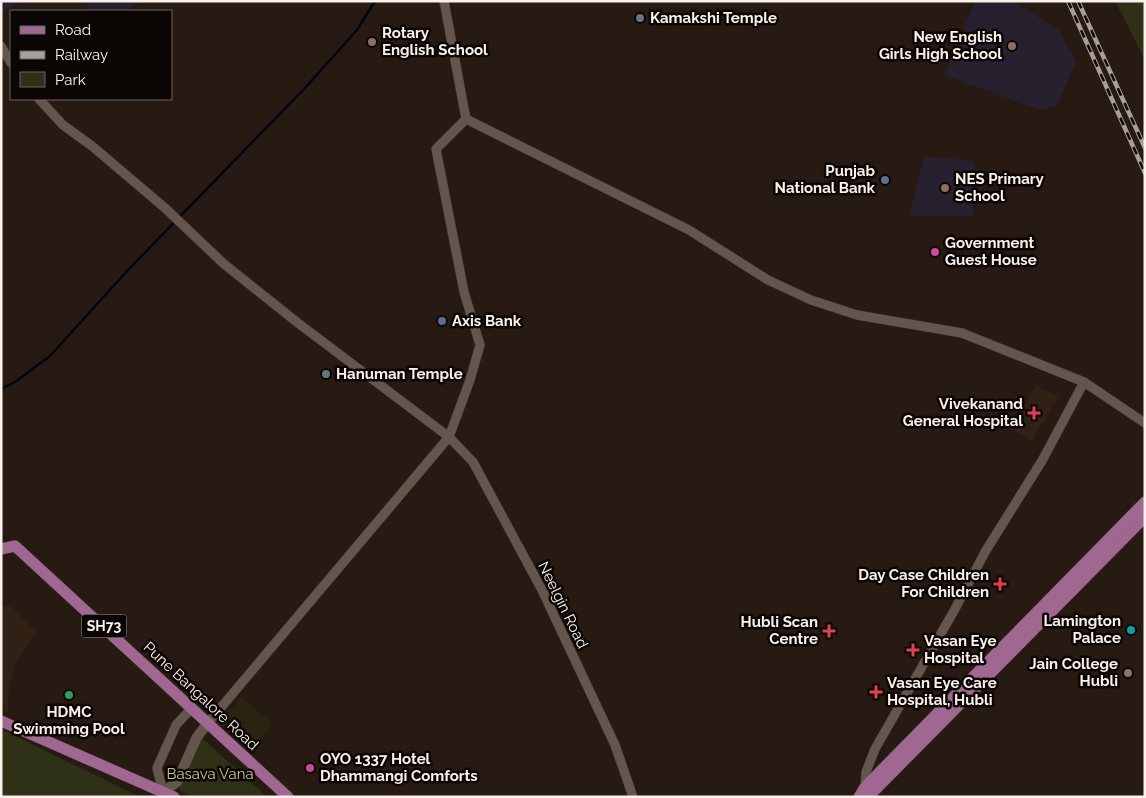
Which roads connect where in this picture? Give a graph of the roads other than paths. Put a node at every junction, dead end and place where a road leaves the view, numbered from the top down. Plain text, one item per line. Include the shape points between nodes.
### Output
1 (444, 1) edge
2 (1, 46) edge
3 (10, 61) edge
4 (40, 100) edge
5 (466, 120) junction
6 (1084, 382) junction
7 (1145, 423) edge
8 (448, 437) junction
9 (1145, 502) edge
10 (1145, 517) edge
11 (1110, 544) junction
12 (1, 548) edge
13 (192, 708) junction
14 (1, 721) edge
15 (206, 724) junction
16 (864, 793) edge
17 (163, 794) edge
18 (174, 797) edge
19 (288, 797) edge
20 (633, 797) edge

1 - 5 street
2 - 3 street
4 - 8 street, Neelgin Road via 63,125 165,208 224,264
5 - 6 street via 689,230 768,280 811,300 857,315 962,333
5 - 8 street via 436,149 464,292 480,345
6 - 7 street
6 - 16 street via 875,749 866,772
8 - 15 street
8 - 20 street, Neelgin Road via 473,462 542,590 615,745
9 - 11 main road
10 - 11 main road
11 - 16 main road via 1033,631
12 - 13 main road, Pune Bangalore Road / SH73 via 15,546
13 - 15 main road, Pune Bangalore Road / SH73
13 - 17 street via 176,725 157,768
14 - 17 main road
15 - 17 main road via 177,782
15 - 19 main road, Pune Bangalore Road / SH73
17 - 18 main road

